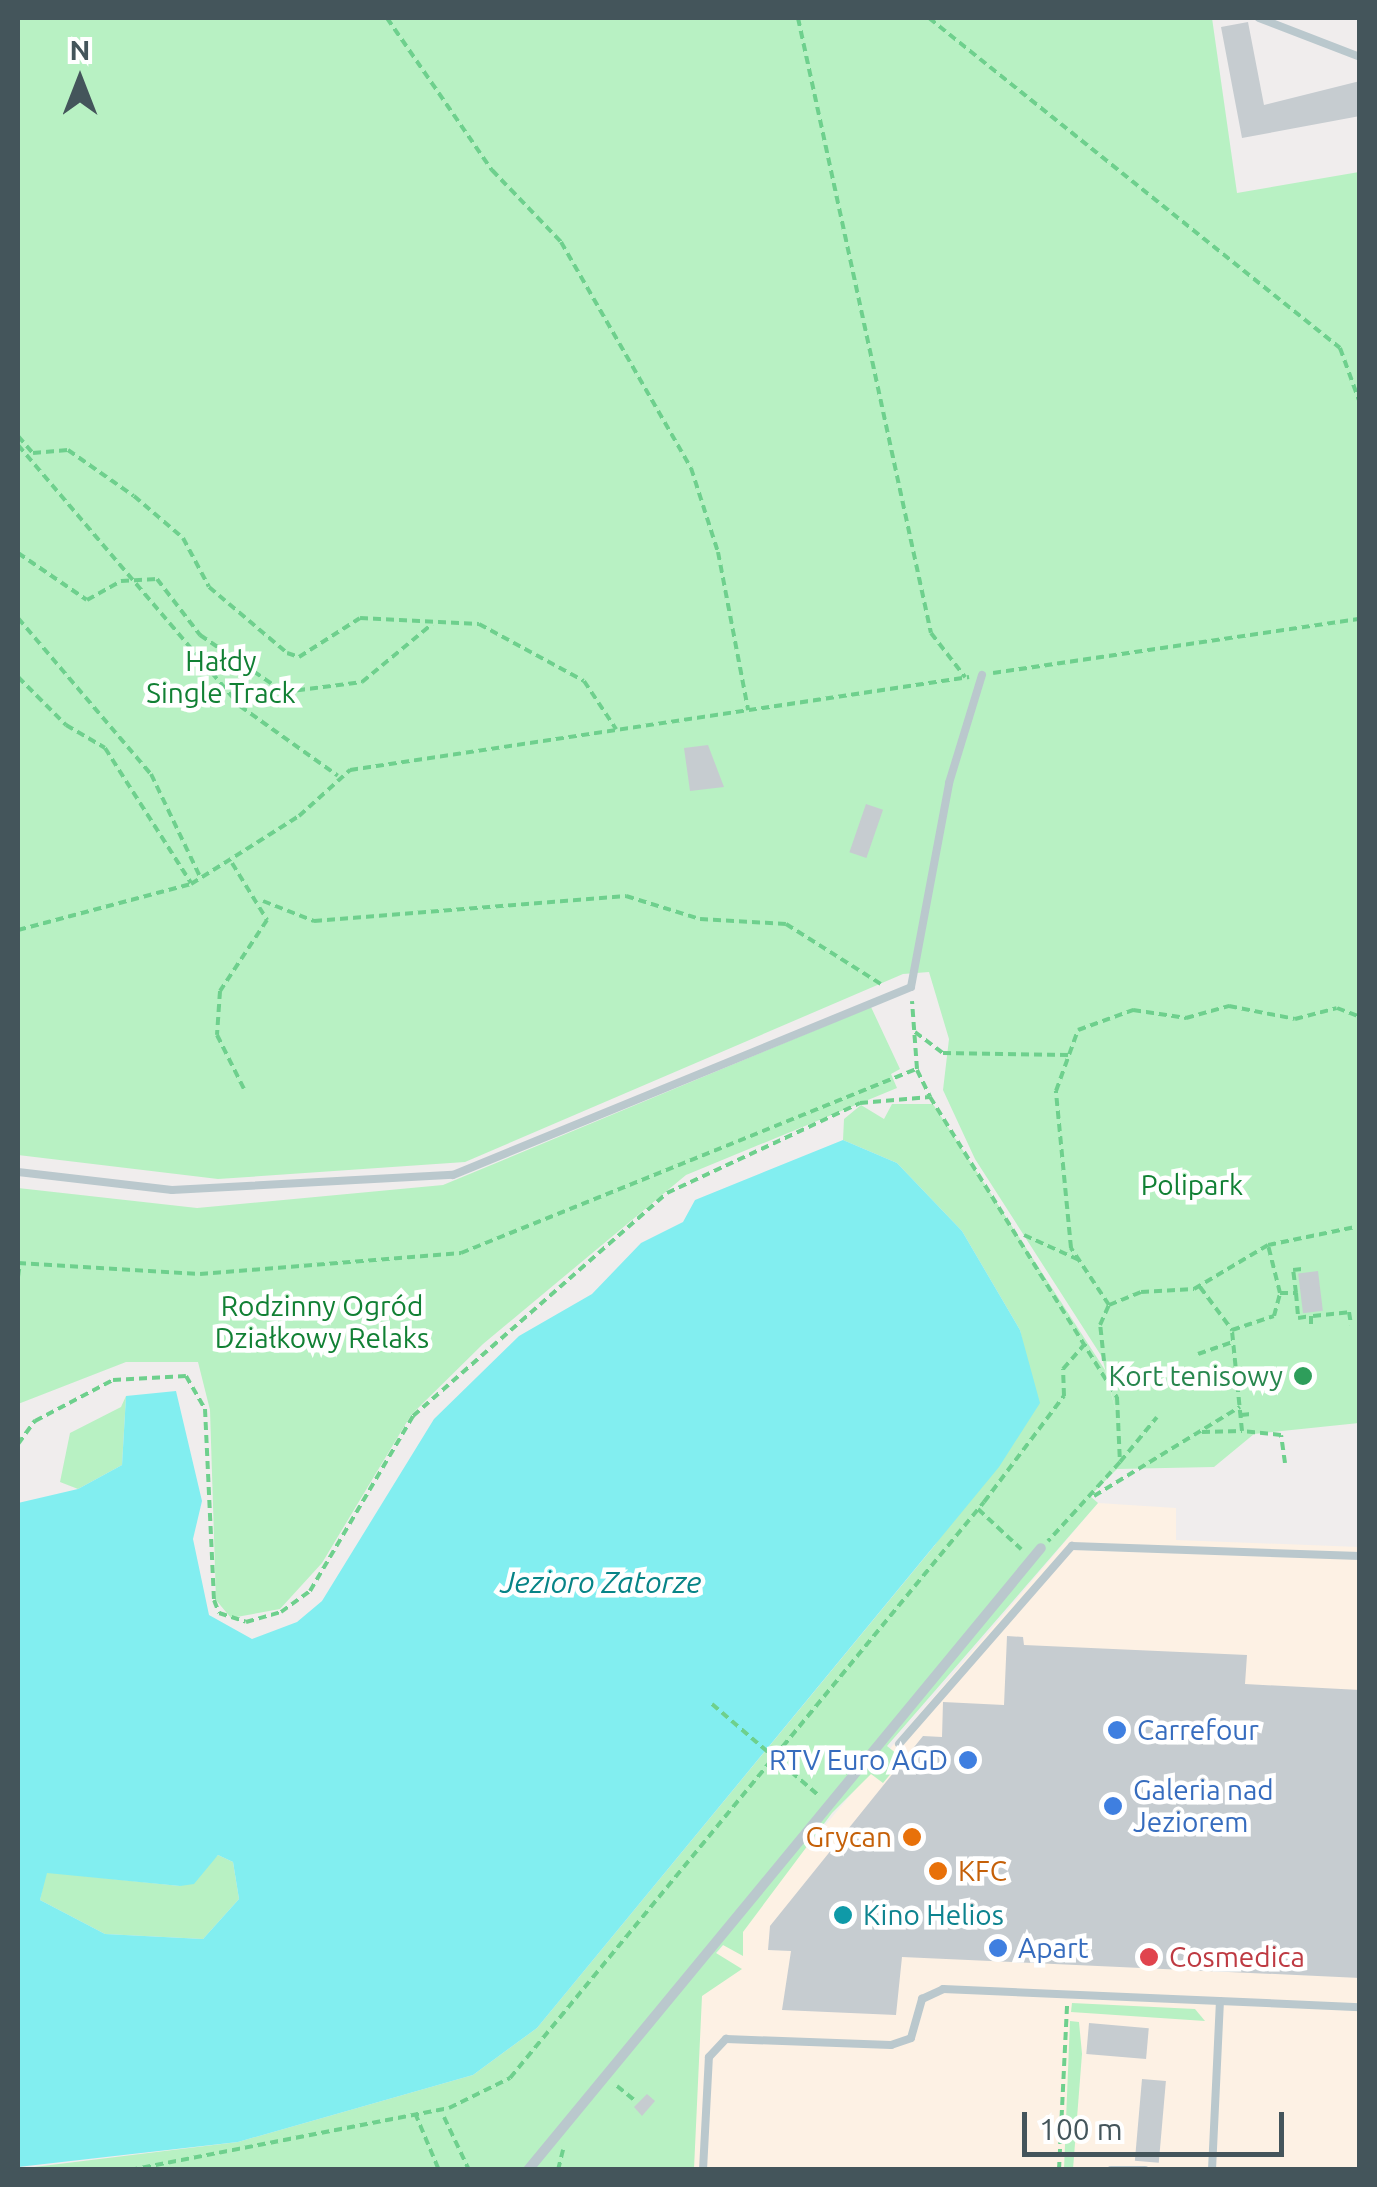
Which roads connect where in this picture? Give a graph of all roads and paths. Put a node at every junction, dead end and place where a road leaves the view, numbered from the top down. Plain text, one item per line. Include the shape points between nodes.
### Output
1 (387, 18) edge
2 (798, 18) edge
3 (929, 18) edge
4 (1260, 18) edge
5 (1360, 57) edge
6 (1360, 403) edge
7 (18, 436) edge
8 (18, 445) edge
9 (18, 553) edge
10 (132, 580) junction
11 (18, 618) edge
12 (1360, 620) edge
13 (432, 624) junction
14 (982, 675) junction
15 (18, 677) edge
16 (965, 677) junction
17 (748, 710) junction
18 (616, 729) junction
19 (338, 776) junction
20 (232, 863) junction
21 (201, 880) junction
22 (192, 884) junction
23 (263, 901) junction
24 (18, 930) edge
25 (911, 986) junction
26 (894, 992) junction
27 (1360, 1017) edge
28 (914, 1031) junction
29 (1069, 1054) junction
30 (917, 1069) junction
31 (244, 1089) dead end
32 (930, 1096) junction
33 (18, 1172) edge
34 (1360, 1226) edge
35 (1024, 1235) junction
36 (1268, 1245) junction
37 (1081, 1260) junction
38 (19, 1263) edge
39 (1302, 1269) dead end
40 (18, 1276) edge
41 (1200, 1287) junction
42 (1296, 1292) junction
43 (1280, 1294) junction
44 (1109, 1304) junction
45 (1311, 1316) junction
46 (1351, 1326) dead end
47 (1311, 1328) dead end
48 (1232, 1330) junction
49 (1090, 1342) junction
50 (1233, 1342) junction
51 (1198, 1354) dead end
52 (1105, 1366) junction
53 (1240, 1406) junction
54 (1252, 1414) dead end
55 (1241, 1415) junction
56 (1157, 1417) dead end
57 (1242, 1431) junction
58 (1200, 1432) junction
59 (18, 1444) edge
60 (1120, 1462) junction
61 (1284, 1463) dead end
62 (1090, 1497) junction
63 (978, 1510) junction
64 (1041, 1548) joint
65 (1021, 1550) dead end
66 (1360, 1556) edge
67 (712, 1704) dead end
68 (900, 1744) dead end
69 (775, 1758) junction
70 (828, 1804) junction
71 (1220, 2001) junction
72 (1068, 2003) dead end
73 (1360, 2008) edge
74 (610, 2079) junction
75 (634, 2100) dead end
76 (415, 2113) junction
77 (444, 2118) dead end
78 (130, 2170) edge
79 (439, 2170) edge
80 (469, 2170) edge
81 (528, 2170) edge
82 (703, 2170) edge
83 (1060, 2170) edge
84 (1111, 2170) edge
85 (1145, 2170) edge
86 (1212, 2170) edge

1 - 17 path via 492,170 560,242 691,468 718,552
2 - 16 path via 931,634
3 - 6 path via 1340,348
4 - 5 lane
7 - 13 path via 33,453 68,450 134,496 183,538 209,588 287,653 299,657 360,618
8 - 10 path
9 - 10 path via 87,600
10 - 13 path via 157,579 200,635 284,692 362,682
10 - 19 path via 240,706
11 - 21 path via 152,774
12 - 14 path
13 - 18 path via 484,625 502,644 584,681
14 - 16 path
14 - 25 lane via 949,783
15 - 22 path via 105,748
16 - 17 path
17 - 18 path
18 - 19 path
19 - 20 path
20 - 21 path
20 - 23 path
21 - 22 path
22 - 24 path
23 - 26 path via 314,921 626,896 700,919 786,924
23 - 31 path via 262,940 220,991 218,1035
25 - 26 lane
25 - 28 path
26 - 33 lane via 453,1176 172,1190
27 - 29 path via 1336,1008 1295,1019 1246,1005 1186,1018 1133,1010 1093,1019
28 - 29 path via 943,1052
28 - 30 path
29 - 37 path via 1056,1091 1072,1248
30 - 32 path
30 - 38 path via 462,1253 200,1274
32 - 35 path
32 - 59 path via 860,1103 667,1192 413,1416 310,1591 281,1612 246,1622 220,1613 214,1600 205,1409 186,1376 113,1380 36,1421
34 - 36 path
35 - 37 path
35 - 49 path
36 - 41 path
36 - 43 path
37 - 44 path
38 - 40 path
39 - 42 path via 1293,1270
41 - 44 path
41 - 48 path
42 - 43 path
42 - 45 path via 1298,1318
43 - 48 path via 1274,1316
44 - 52 path via 1100,1325
45 - 46 path via 1349,1312
45 - 47 path
48 - 50 path
49 - 52 path
49 - 63 path via 1074,1349 1064,1396
50 - 51 path
50 - 53 path
52 - 60 path via 1121,1416
53 - 55 path
53 - 58 path
54 - 55 path
55 - 57 path
56 - 60 path
57 - 58 path
57 - 61 path via 1280,1434
58 - 62 path
60 - 62 path
62 - 64 path
63 - 65 path
63 - 69 path
64 - 70 street
66 - 68 lane via 1072,1546
67 - 69 path
69 - 70 path
69 - 76 path via 528,2063 475,2099
70 - 74 street
71 - 73 lane
71 - 82 lane via 931,1991 916,2033 891,2045 726,2039 709,2057
71 - 86 lane
72 - 83 path
74 - 75 path
74 - 81 street
76 - 78 path
76 - 79 path
77 - 80 path
84 - 85 lane

